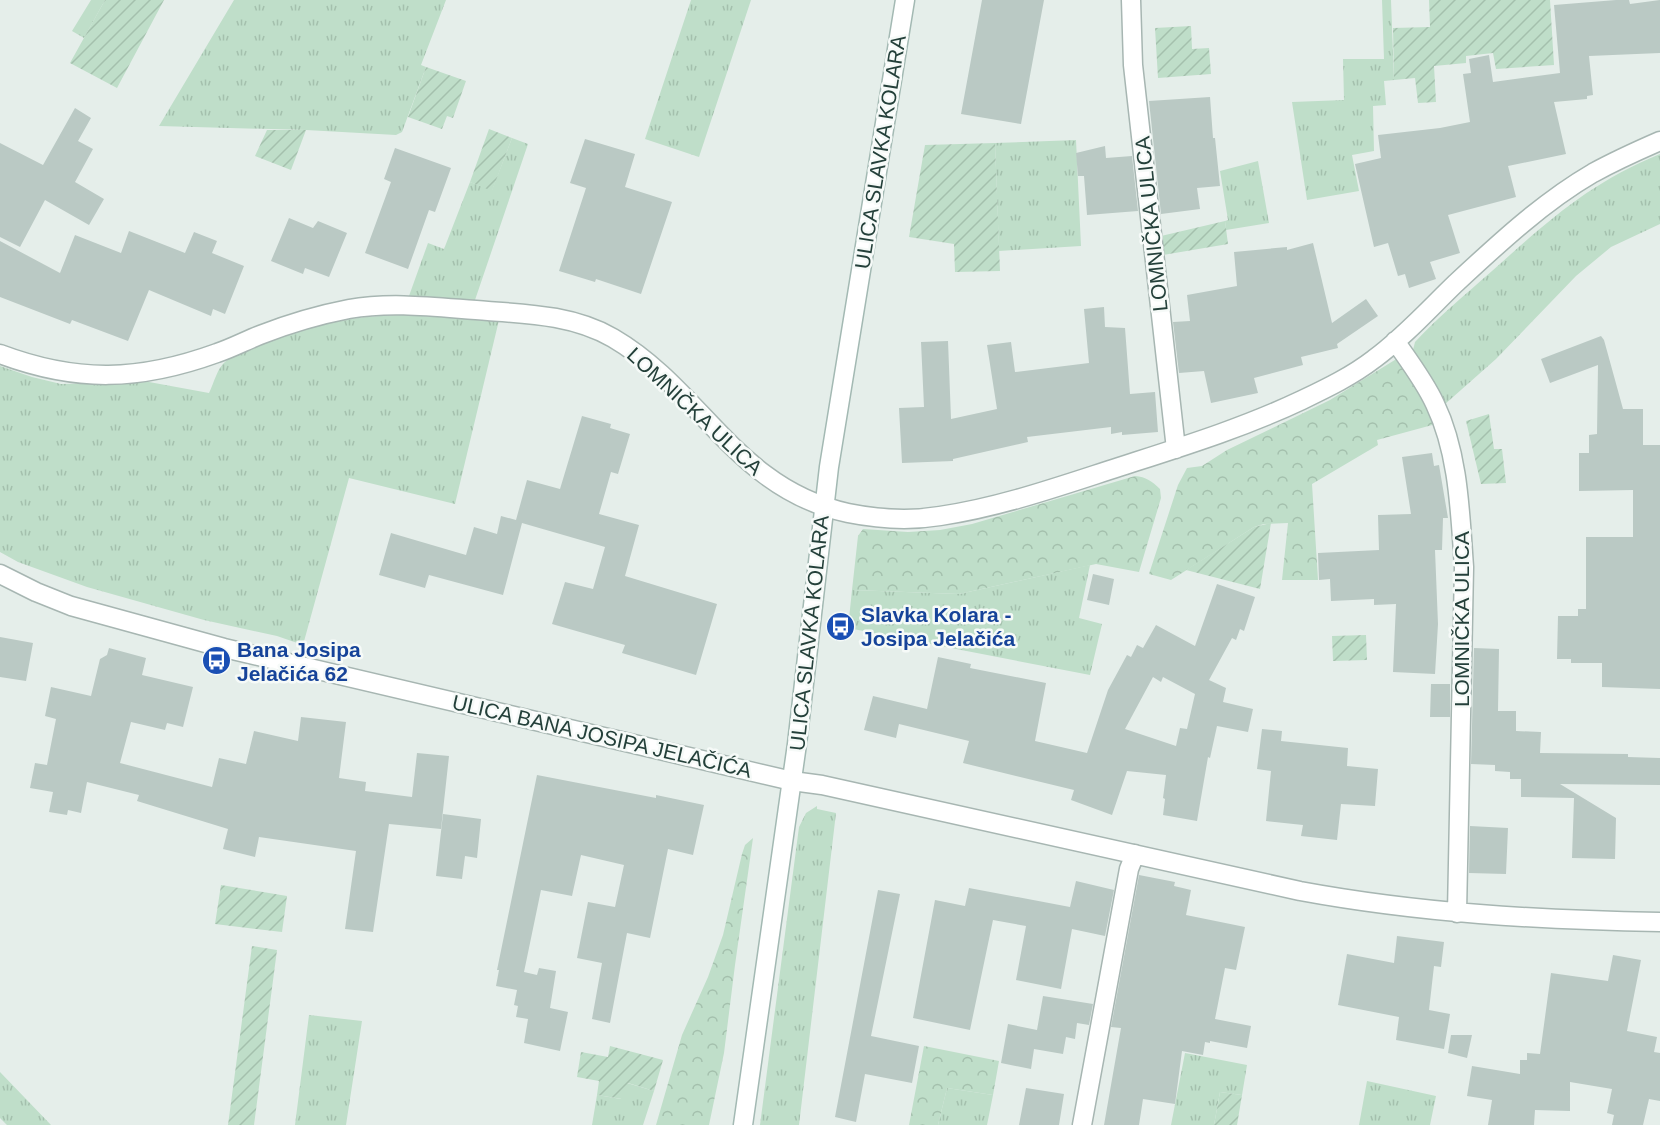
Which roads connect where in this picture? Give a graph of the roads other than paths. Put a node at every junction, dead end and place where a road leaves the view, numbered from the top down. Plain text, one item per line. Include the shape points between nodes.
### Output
1 (905, 0) edge
2 (1131, 0) edge
3 (1660, 141) edge
4 (1395, 341) junction
5 (0, 354) edge
6 (1176, 448) junction
7 (824, 506) junction
8 (0, 574) edge
9 (792, 781) junction
10 (1135, 854) junction
11 (1457, 913) junction
12 (1660, 922) edge
13 (743, 1125) edge
14 (1082, 1125) edge

1 - 7 street, ULICA SLAVKA KOLARA
2 - 6 street, LOMNIČKA ULICA via 1133,65
3 - 4 street, LOMNIČKA ULICA via 1590,175 1558,197 1508,236
4 - 6 street, LOMNIČKA ULICA via 1375,359 1326,388 1249,423
4 - 11 street, LOMNIČKA ULICA via 1442,419 1461,519
5 - 7 street, LOMNIČKA ULICA via 62,373 115,375 186,364 297,322 370,306 555,317 610,336 637,353 757,470
6 - 7 street, LOMNIČKA ULICA via 1026,497 939,516 880,518
7 - 9 street, ULICA SLAVKA KOLARA
8 - 9 street, ULICA BANA JOSIPA JELAČIĆA via 71,606 235,650
9 - 10 street, ULICA BANA JOSIPA JELAČIĆA
9 - 13 street, ULICA SLAVKA KOLARA
10 - 11 street, ULICA BANA JOSIPA JELAČIĆA via 1354,901
10 - 14 street via 1129,869
11 - 12 street, ULICA BANA JOSIPA JELAČIĆA

